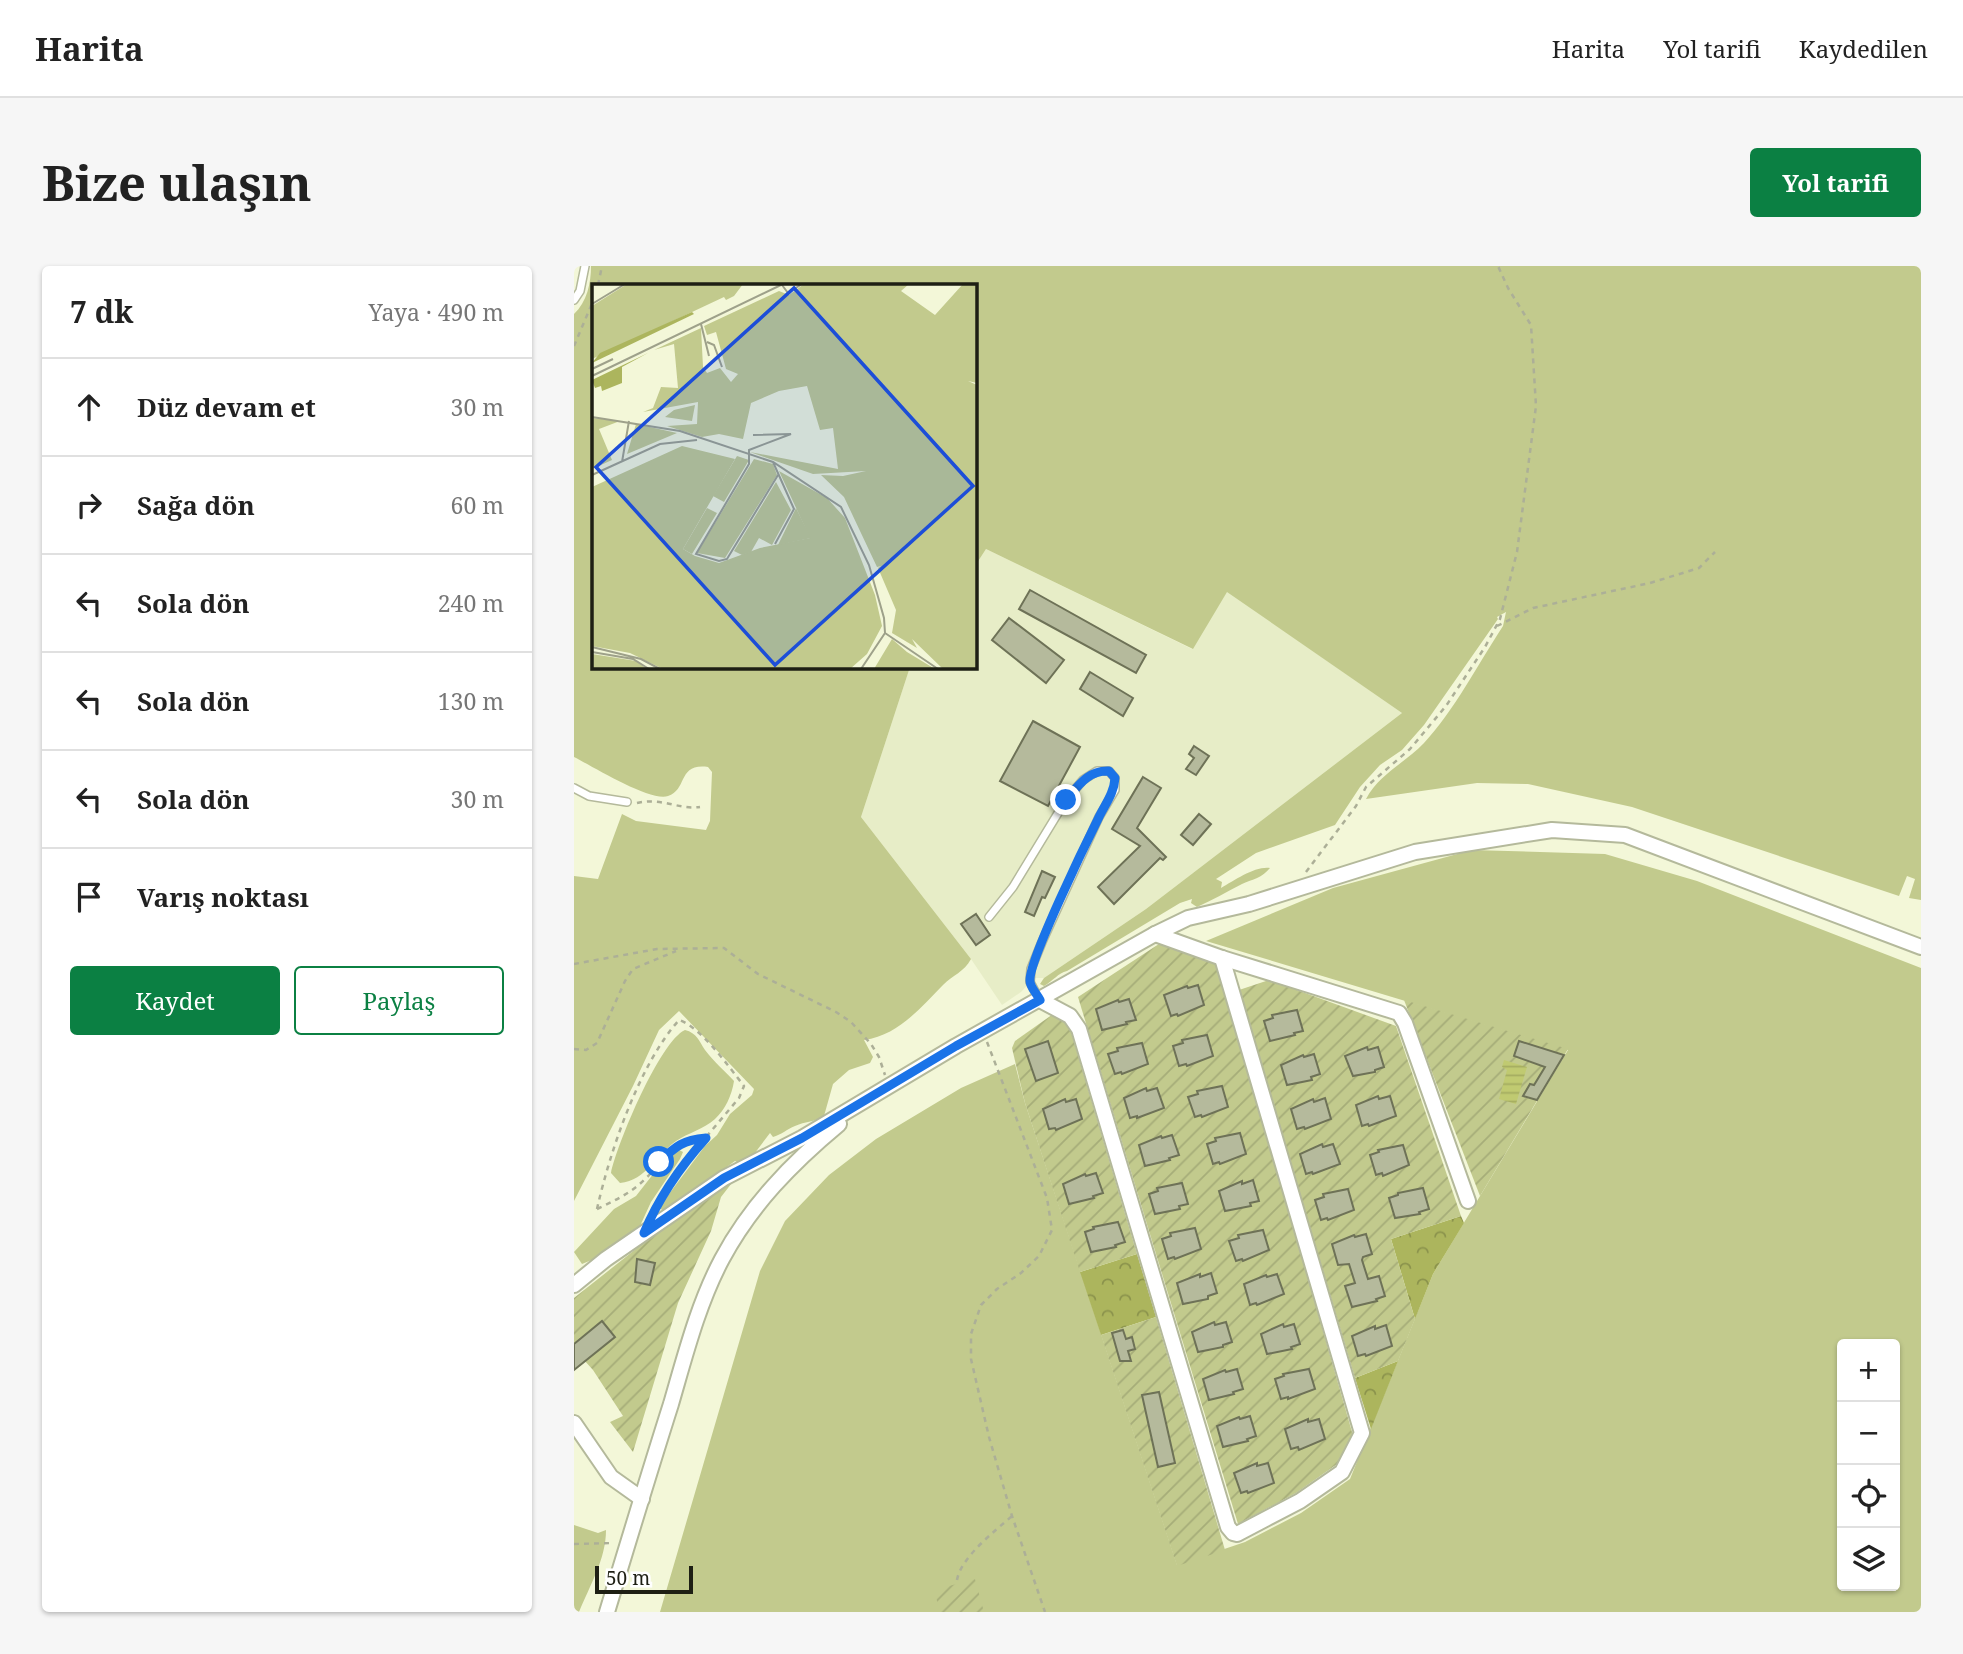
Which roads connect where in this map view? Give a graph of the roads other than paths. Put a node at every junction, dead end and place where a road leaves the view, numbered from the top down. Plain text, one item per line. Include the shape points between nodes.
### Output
1 (585, 266) edge
2 (574, 300) edge
3 (574, 788) edge
4 (627, 802) road end
5 (989, 917) dead end
6 (1155, 934) junction
7 (1921, 947) edge
8 (1222, 958) junction
9 (1040, 1000) junction
10 (885, 1088) junction
11 (1468, 1200) dead end
12 (574, 1285) edge
13 (574, 1423) edge
14 (642, 1499) junction
15 (607, 1612) edge

1 - 2 lane
3 - 4 lane via 589,796
5 - 9 lane via 1013,887 1066,800 1083,780 1097,771 1109,771 1115,778 1115,790 1031,969 1030,982
6 - 7 street via 1188,918 1249,904 1415,852 1552,830 1625,835
6 - 8 street
6 - 9 street
8 - 9 street via 1362,1433 1342,1472 1300,1501 1237,1534 1228,1527 1079,1029 1066,1013
8 - 11 street via 1399,1013
9 - 10 street
10 - 12 street via 724,1178
10 - 14 street via 786,1171 761,1199 722,1259 690,1341
13 - 14 street via 611,1477
14 - 15 street

